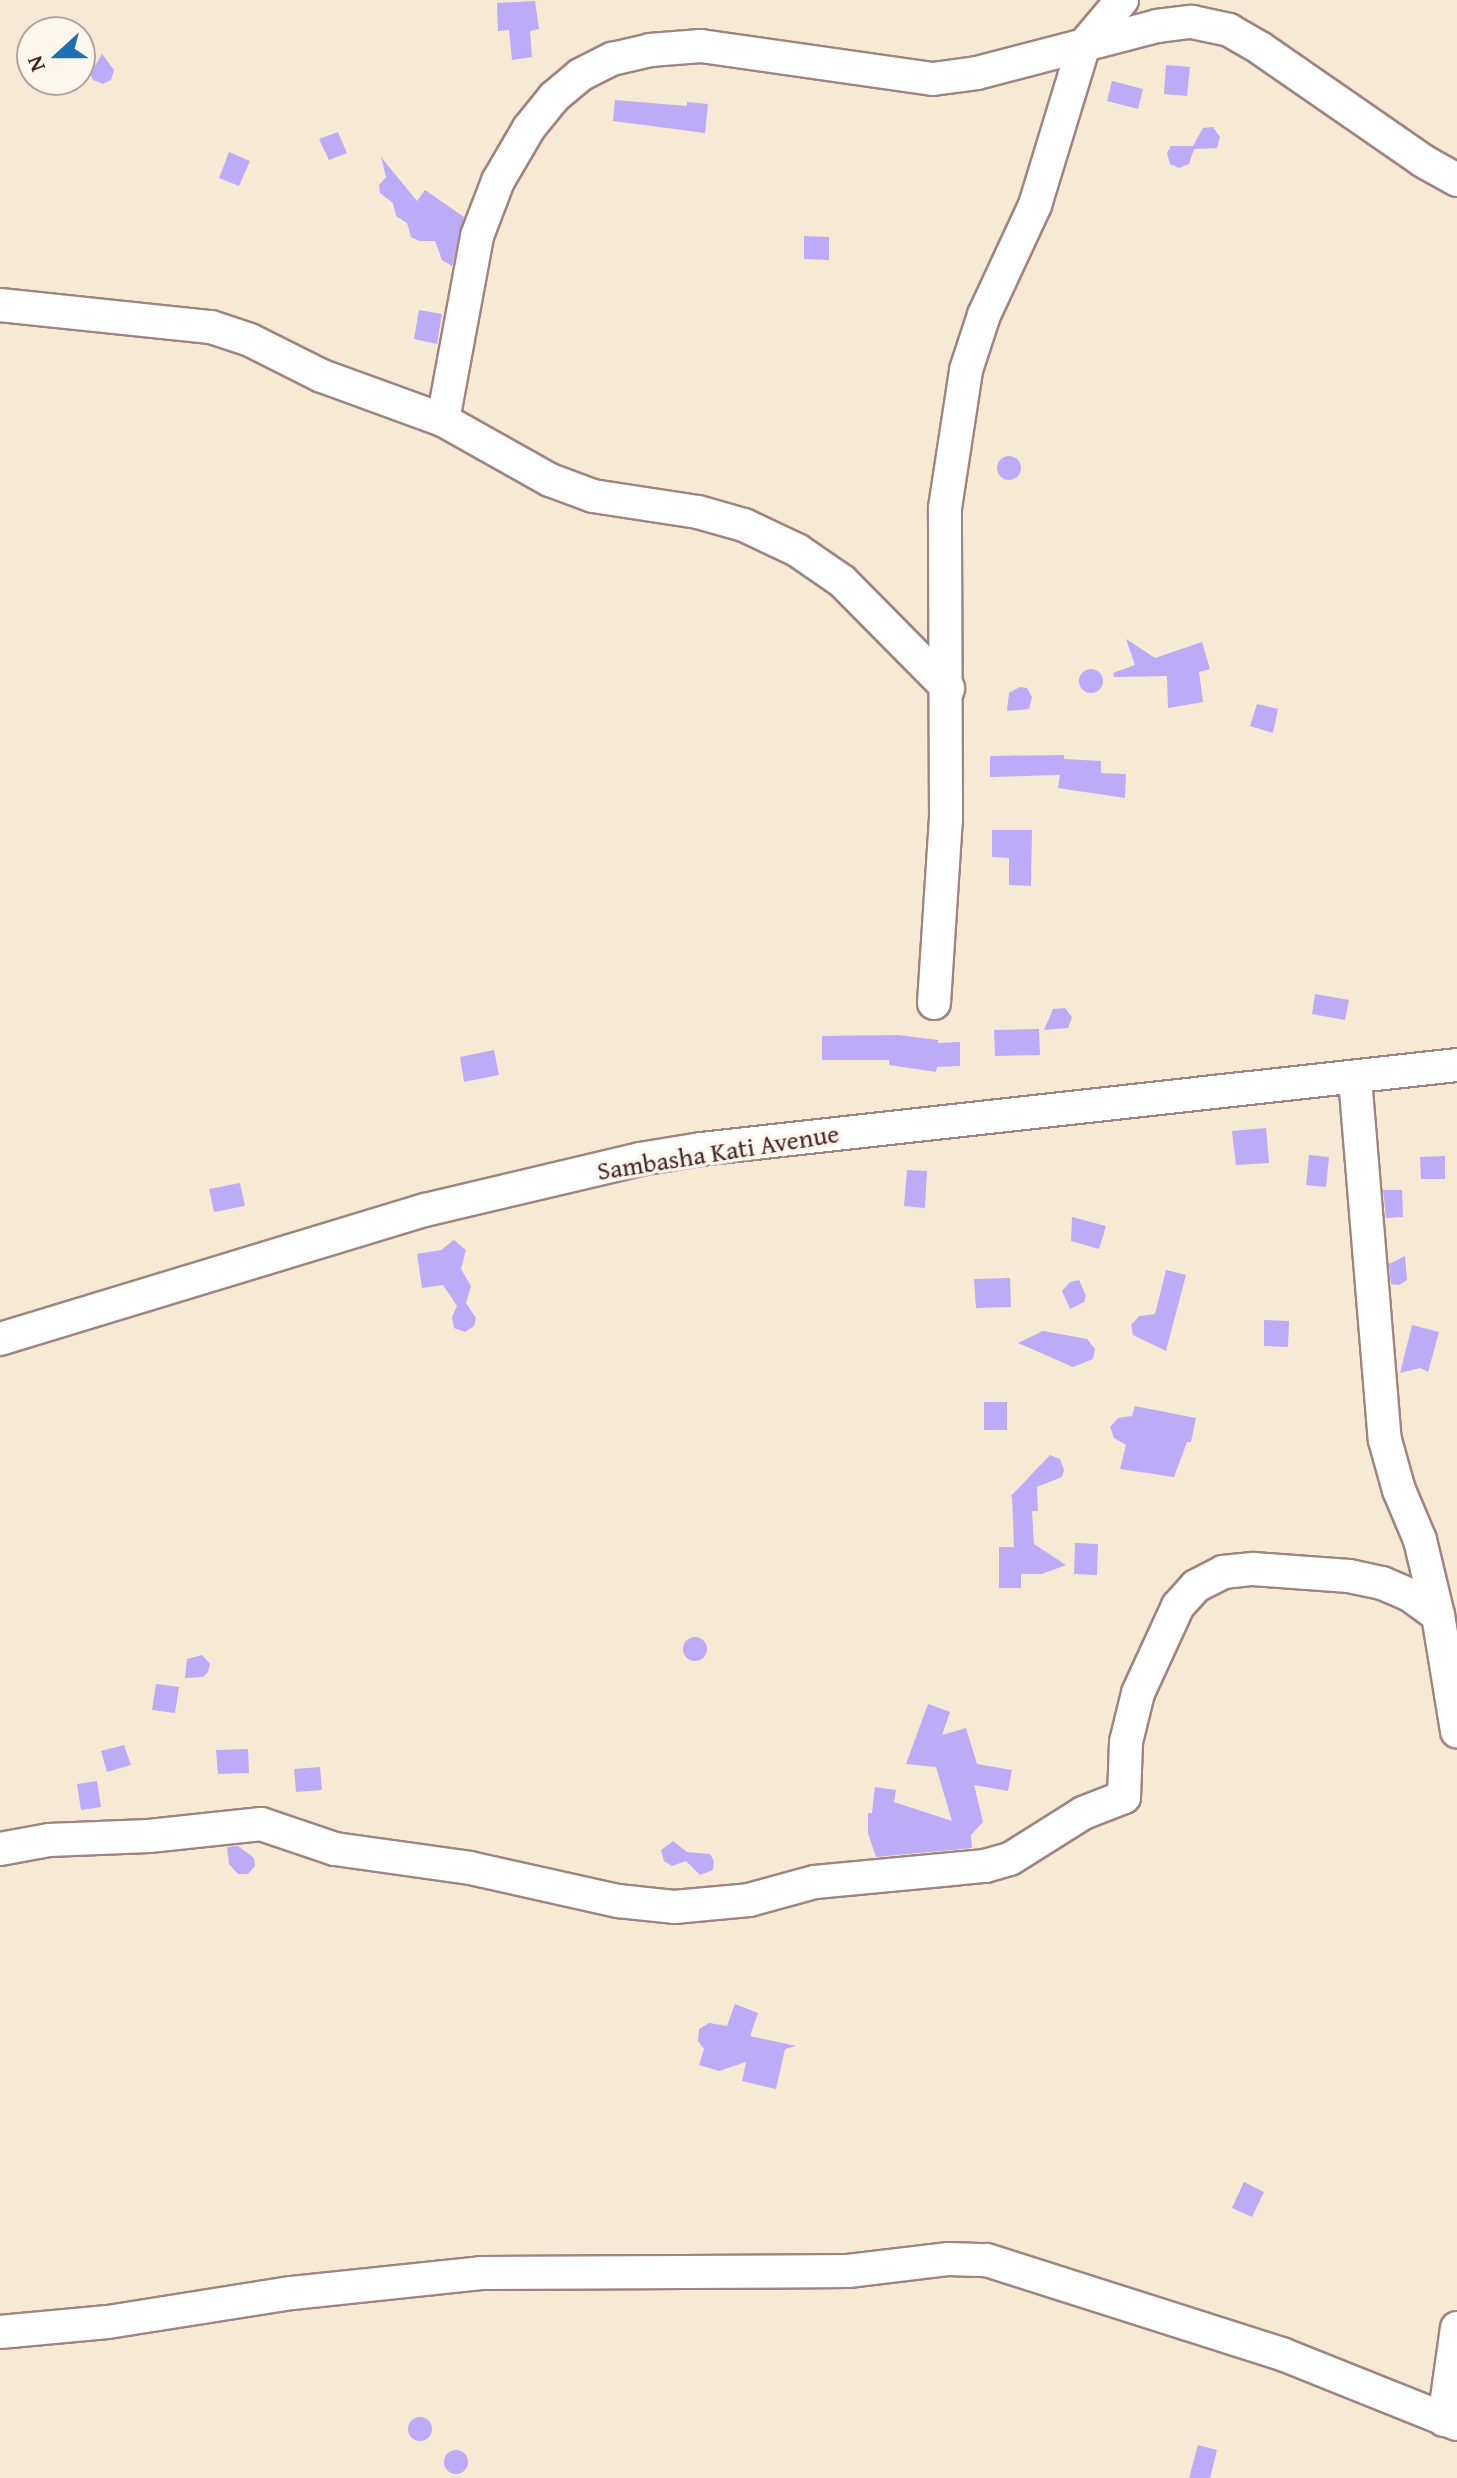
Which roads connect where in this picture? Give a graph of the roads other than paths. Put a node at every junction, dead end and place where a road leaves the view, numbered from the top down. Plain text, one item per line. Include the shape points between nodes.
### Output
1 (1122, 0) edge
2 (1084, 45) junction
3 (1457, 180) edge
4 (0, 305) edge
5 (443, 420) junction
6 (948, 688) junction
7 (934, 1003) dead end
8 (1457, 1065) edge
9 (1355, 1078) junction
10 (0, 1339) edge
11 (1438, 1615) junction
12 (1457, 1731) edge
13 (0, 1849) edge
14 (1457, 2328) edge
15 (0, 2332) edge
16 (1451, 2422) edge

1 - 2 street
2 - 3 street via 1192,22 1229,30
2 - 5 street via 933,79 701,46 612,59 580,75 529,128 498,181 477,236
2 - 6 street via 1035,205 984,315 966,370 945,508
4 - 5 street via 211,327 322,376
5 - 6 street via 550,480 593,496 698,512 744,525 797,550 842,581
6 - 7 street
8 - 9 street, Sambasha Kati Avenue
9 - 10 street, Sambasha Kati Avenue via 640,1159 425,1210
9 - 11 street via 1385,1440 1420,1540
11 - 12 street
11 - 13 street via 1396,1589 1349,1576 1253,1569 1223,1572 1196,1586 1178,1606 1138,1693 1126,1742 1124,1797 1083,1813 1010,1859 985,1866 815,1882 749,1900 674,1907 618,1901 470,1868 335,1849 261,1824 49,1840
14 - 16 street
15 - 16 street via 481,2273 848,2271 987,2260 1282,2354

